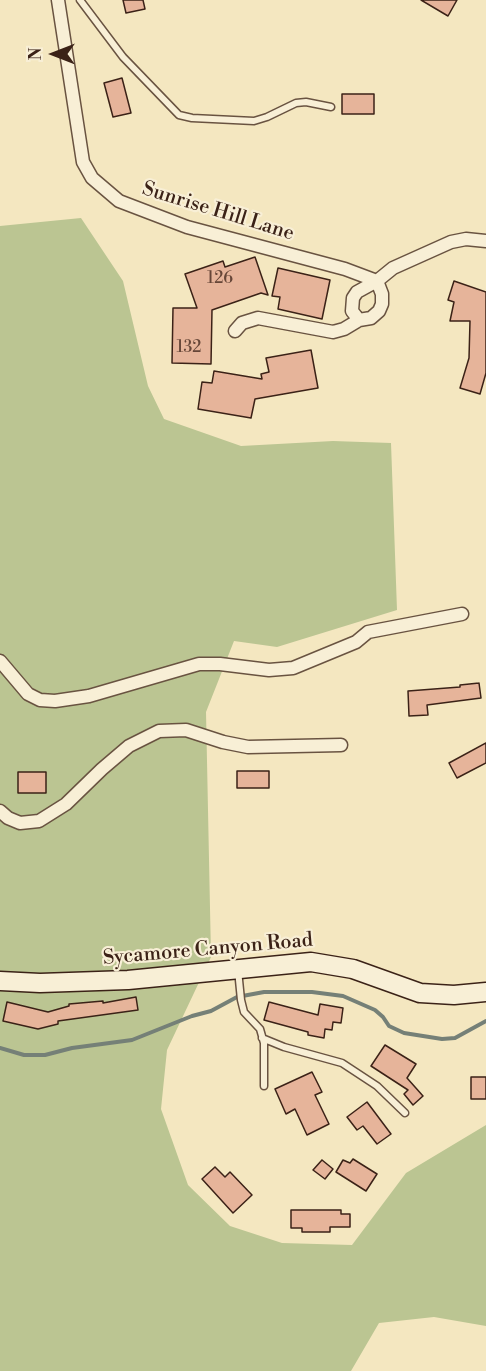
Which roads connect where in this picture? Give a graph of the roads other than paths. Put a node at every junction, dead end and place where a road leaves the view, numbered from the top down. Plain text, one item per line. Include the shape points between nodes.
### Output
1 (58, 0) edge
2 (80, 0) edge
3 (331, 107) dead end
4 (486, 241) edge
5 (377, 281) junction
6 (359, 320) junction
7 (235, 331) dead end
8 (462, 614) dead end
9 (0, 661) edge
10 (341, 745) dead end
11 (0, 811) edge
12 (238, 975) junction
13 (0, 981) edge
14 (486, 992) edge
15 (262, 1038) junction
16 (264, 1086) dead end
17 (405, 1113) dead end

1 - 5 street, Sunrise Hill Lane via 83,162 92,178 119,201 187,227
2 - 3 lane via 123,57 180,115 254,121 296,103
4 - 5 street via 451,242 393,268
5 - 6 street via 353,298 352,311
5 - 6 street via 382,294 380,311
6 - 7 street via 333,332 258,318 242,323
8 - 9 street via 368,632 356,642 293,668 269,670 199,664 89,696 55,701 28,694
10 - 11 street via 248,747 186,729 159,731 129,746 66,804 39,820 20,823
12 - 13 main road, Sycamore Canyon Road via 40,983
12 - 14 main road, Sycamore Canyon Road via 291,963 322,962 420,993
12 - 15 lane via 244,1012 260,1029
15 - 16 lane
15 - 17 lane via 342,1064 377,1086

